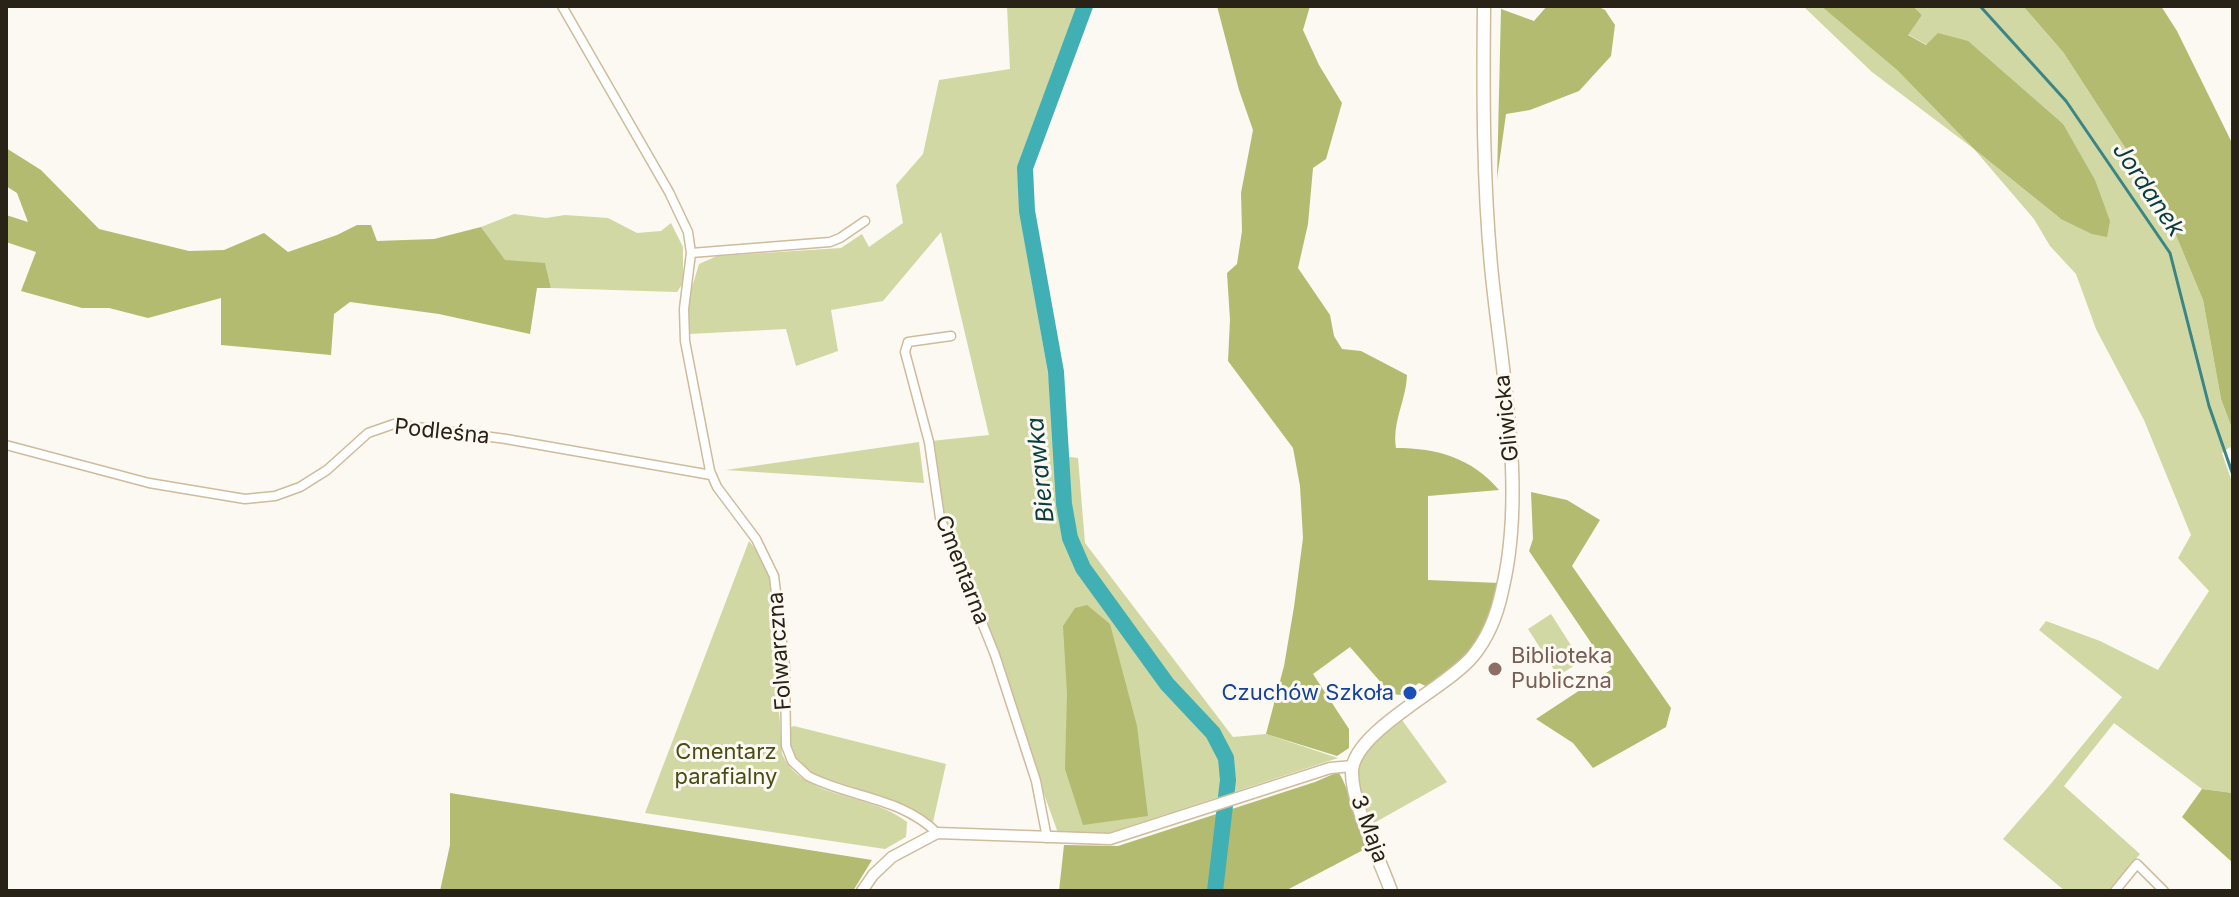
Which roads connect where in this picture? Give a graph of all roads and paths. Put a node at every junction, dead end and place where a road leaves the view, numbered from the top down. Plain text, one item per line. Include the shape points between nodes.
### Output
1 (562, 6) edge
2 (1484, 6) edge
3 (865, 221) dead end
4 (691, 253) junction
5 (951, 336) dead end
6 (6, 445) edge
7 (711, 475) junction
8 (1353, 766) junction
9 (937, 833) junction
10 (1047, 838) junction
11 (862, 891) edge
12 (1391, 891) edge
13 (2115, 891) edge
14 (2164, 891) edge

1 - 4 street, Folwarczna via 678,208
2 - 8 main road, Gliwicka via 1483,169 1513,471 1509,559 1495,616 1477,650 1453,675 1367,740
3 - 4 street via 830,242
4 - 7 street, Folwarczna via 685,341
5 - 10 street, Cmentarna via 908,342 905,352 929,442 940,518 995,655 1036,781
6 - 7 street, Podleśna via 137,480 245,499 300,487 368,433 394,424
7 - 9 street, Folwarczna via 756,539 776,582 785,667 785,739 792,761 818,781 908,812
8 - 10 street via 1335,766 1110,839
8 - 12 main road, 3 Maja via 1359,806
9 - 10 street
9 - 11 street via 892,857
13 - 14 street via 2137,864

